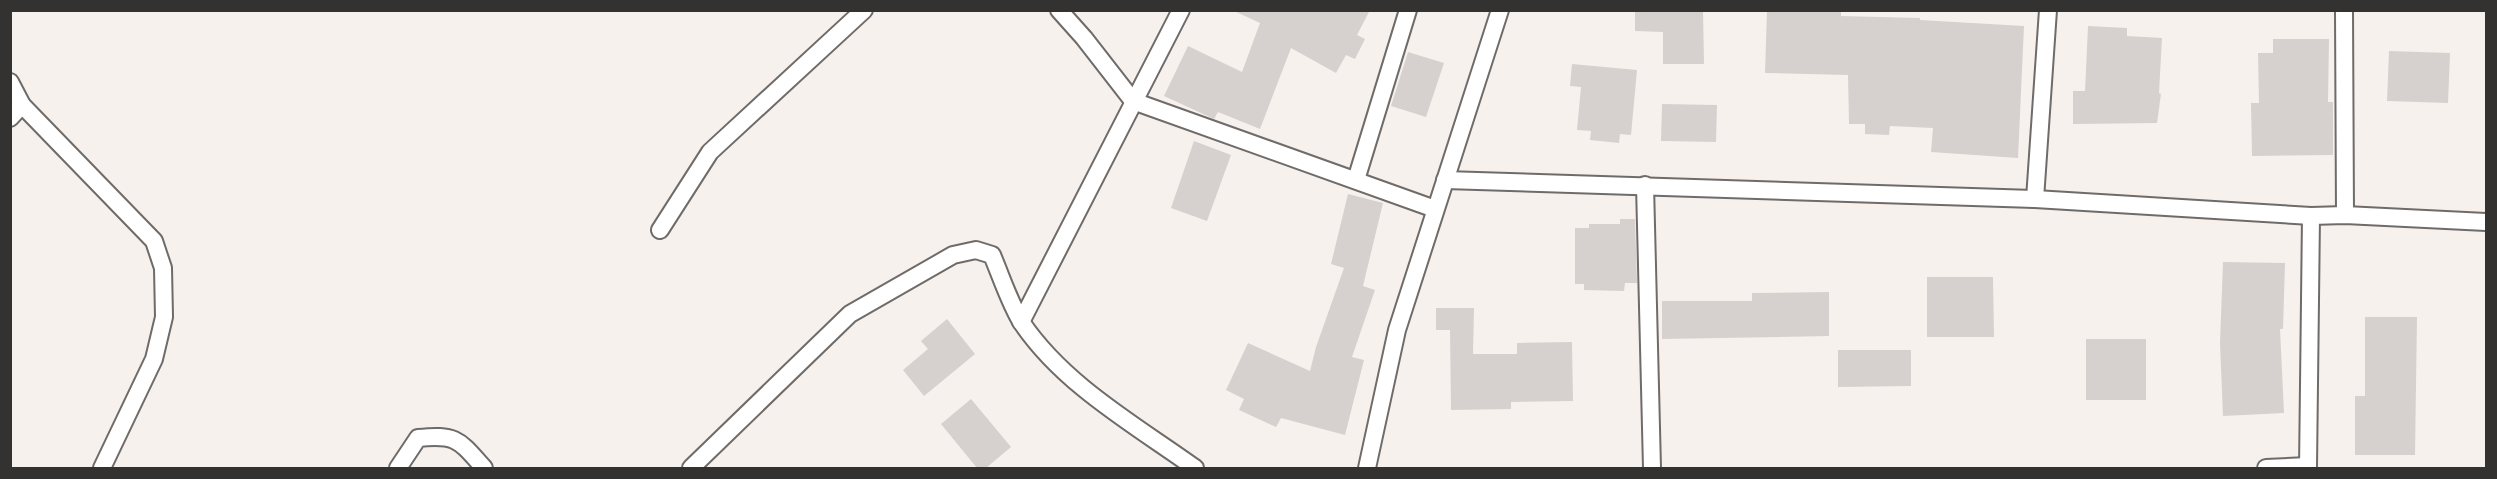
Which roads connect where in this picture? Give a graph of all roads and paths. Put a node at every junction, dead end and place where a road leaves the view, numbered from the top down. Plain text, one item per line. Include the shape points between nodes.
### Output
1 (864, 10) edge
2 (1059, 10) edge
3 (1181, 10) edge
4 (1408, 10) edge
5 (1500, 10) edge
6 (2048, 10) edge
7 (2344, 10) edge
8 (10, 82) edge
9 (1133, 101) junction
10 (22, 105) junction
11 (10, 118) edge
12 (1356, 180) junction
13 (1445, 180) junction
14 (1645, 185) junction
15 (2035, 199) junction
16 (1435, 209) junction
17 (2345, 215) junction
18 (2311, 216) junction
19 (2487, 222) edge
20 (660, 230) dead end
21 (1021, 322) junction
22 (2308, 467) edge
23 (102, 468) edge
24 (398, 468) edge
25 (484, 468) edge
26 (690, 468) edge
27 (1195, 468) edge
28 (1367, 468) edge
29 (1652, 468) edge
30 (2266, 468) edge

1 - 20 street via 710,152
2 - 9 street
3 - 9 street
4 - 12 street
5 - 13 street
6 - 15 street
7 - 17 street
8 - 10 street
9 - 12 street
9 - 21 street
10 - 11 street
10 - 23 street via 154,241 163,268 164,316 154,359
12 - 16 street
13 - 14 street
13 - 16 street
14 - 15 street
14 - 29 street
15 - 18 street
16 - 28 street via 1397,330
17 - 18 street
17 - 19 street
18 - 22 street
21 - 26 street via 992,255 976,250 953,255 850,314
21 - 27 street via 1053,360 1087,390
22 - 30 street
24 - 25 street via 418,438 442,435 461,442

